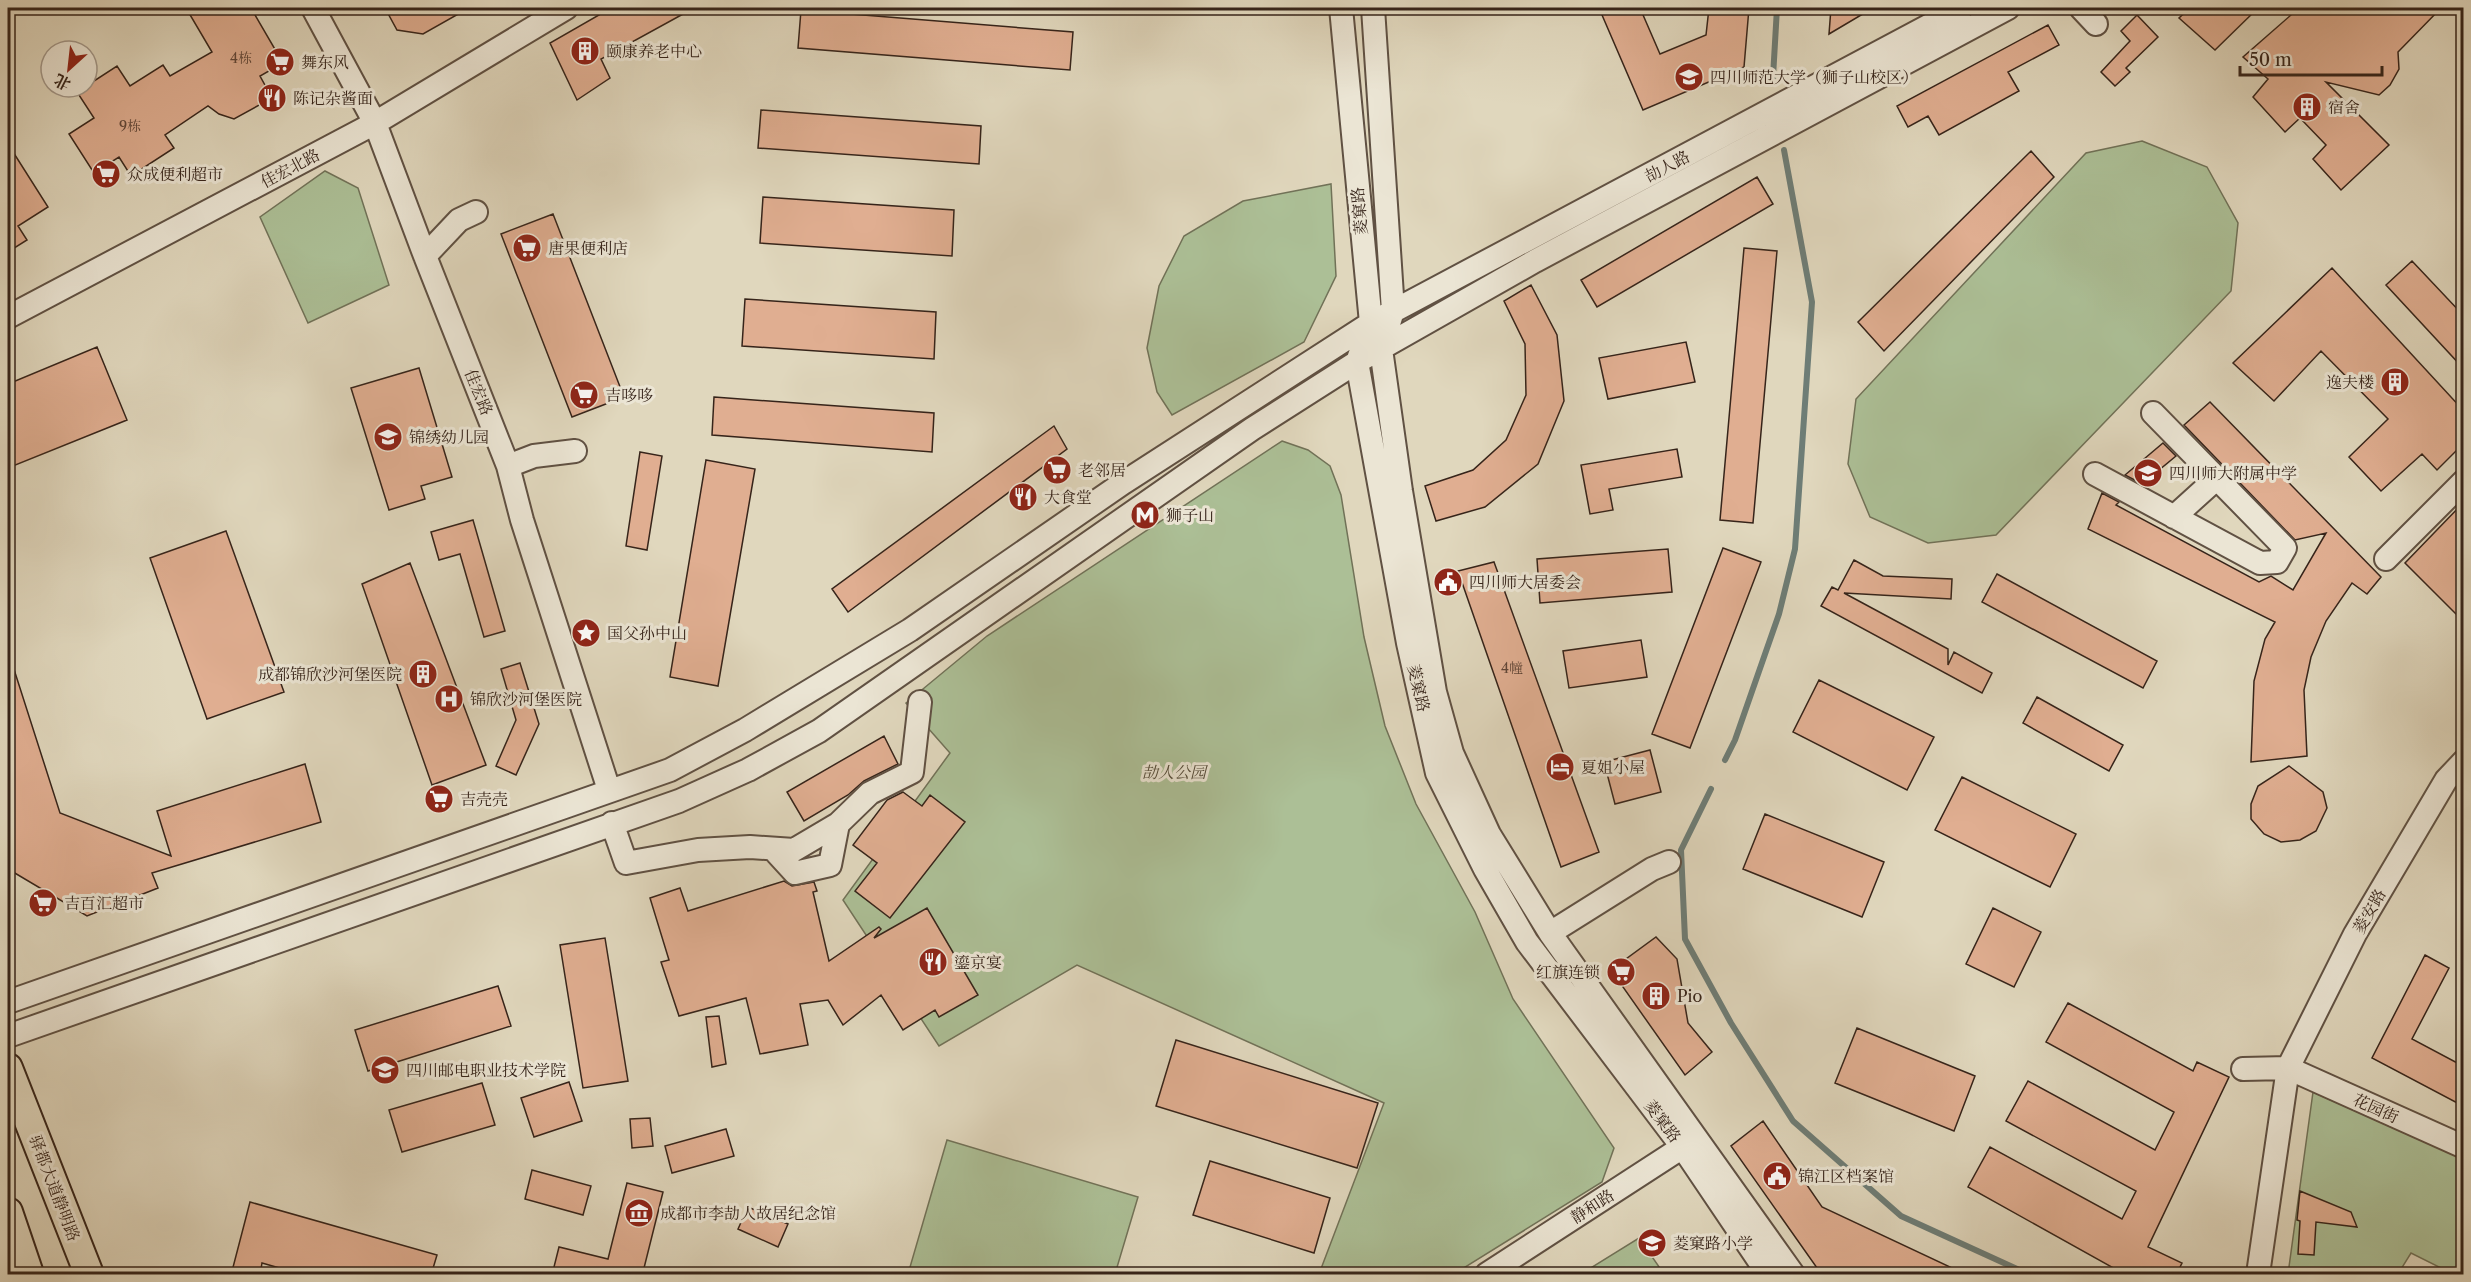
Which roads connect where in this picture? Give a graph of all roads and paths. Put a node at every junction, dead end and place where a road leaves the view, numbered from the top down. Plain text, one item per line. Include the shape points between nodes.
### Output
1 (313, 8) edge
2 (566, 8) edge
3 (1341, 8) edge
4 (1373, 8) edge
5 (1962, 8) edge
6 (2008, 8) edge
7 (2081, 8) edge
8 (2096, 24) dead end
9 (375, 123) junction
10 (476, 212) dead end
11 (424, 256) junction
12 (1393, 311) junction
13 (8, 317) edge
14 (1371, 323) junction
15 (1381, 349) junction
16 (1357, 362) junction
17 (2153, 413) dead end
18 (575, 451) dead end
19 (508, 466) junction
20 (2095, 474) dead end
21 (2217, 478) junction
22 (2463, 480) edge
23 (2174, 517) junction
24 (2386, 559) dead end
25 (920, 702) dead end
26 (2463, 761) edge
27 (609, 790) junction
28 (612, 823) junction
29 (838, 824) junction
30 (773, 849) junction
31 (1669, 862) dead end
32 (1550, 933) junction
33 (8, 1002) edge
34 (8, 1036) edge
35 (8, 1068) edge
36 (2288, 1068) junction
37 (2242, 1069) dead end
38 (1690, 1142) junction
39 (2463, 1147) edge
40 (8, 1212) edge
41 (29, 1275) edge
42 (89, 1275) edge
43 (1487, 1275) edge
44 (1768, 1275) edge
45 (1793, 1275) edge
46 (2258, 1275) edge

1 - 9 street, 佳宏路
2 - 9 street, 佳宏北路
3 - 14 street, 菱窠路
4 - 12 street, 菱窠路
5 - 12 street, 劼人路
6 - 15 street via 1546,255
7 - 8 street
9 - 11 street, 佳宏路
9 - 13 street, 佳宏北路
10 - 11 street via 459,220
11 - 19 street, 佳宏路
12 - 14 street, 劼人路
12 - 15 street, 菱窠路
14 - 16 street, 菱窠路
14 - 27 street, 劼人路 via 1123,483 910,630 670,770
15 - 16 street
15 - 32 street, 菱窠路 via 1436,692 1452,753 1489,834
16 - 28 street via 1252,429 819,731 679,801
16 - 38 street, 菱窠路 via 1408,643 1437,773 1527,942
17 - 21 street
18 - 19 street via 534,456
19 - 27 street, 佳宏路
20 - 23 street
21 - 23 street
21 - 23 street via 2285,548 2277,562 2260,562
22 - 24 street
25 - 29 street via 912,772 870,793
26 - 36 street, 菱安路 via 2446,780 2355,934
27 - 33 street, 劼人路
28 - 30 street via 626,864 698,850
28 - 34 street
29 - 30 street via 794,850
29 - 30 street via 830,865 795,873
31 - 32 street
32 - 38 street, 菱窠路
35 - 42 main road, 驿都大道静明路
36 - 37 street
36 - 39 street, 花园街
36 - 46 street, 菱安路
38 - 43 street, 静和路
38 - 44 street, 菱窠路
38 - 45 street, 菱窠路
40 - 41 main road

